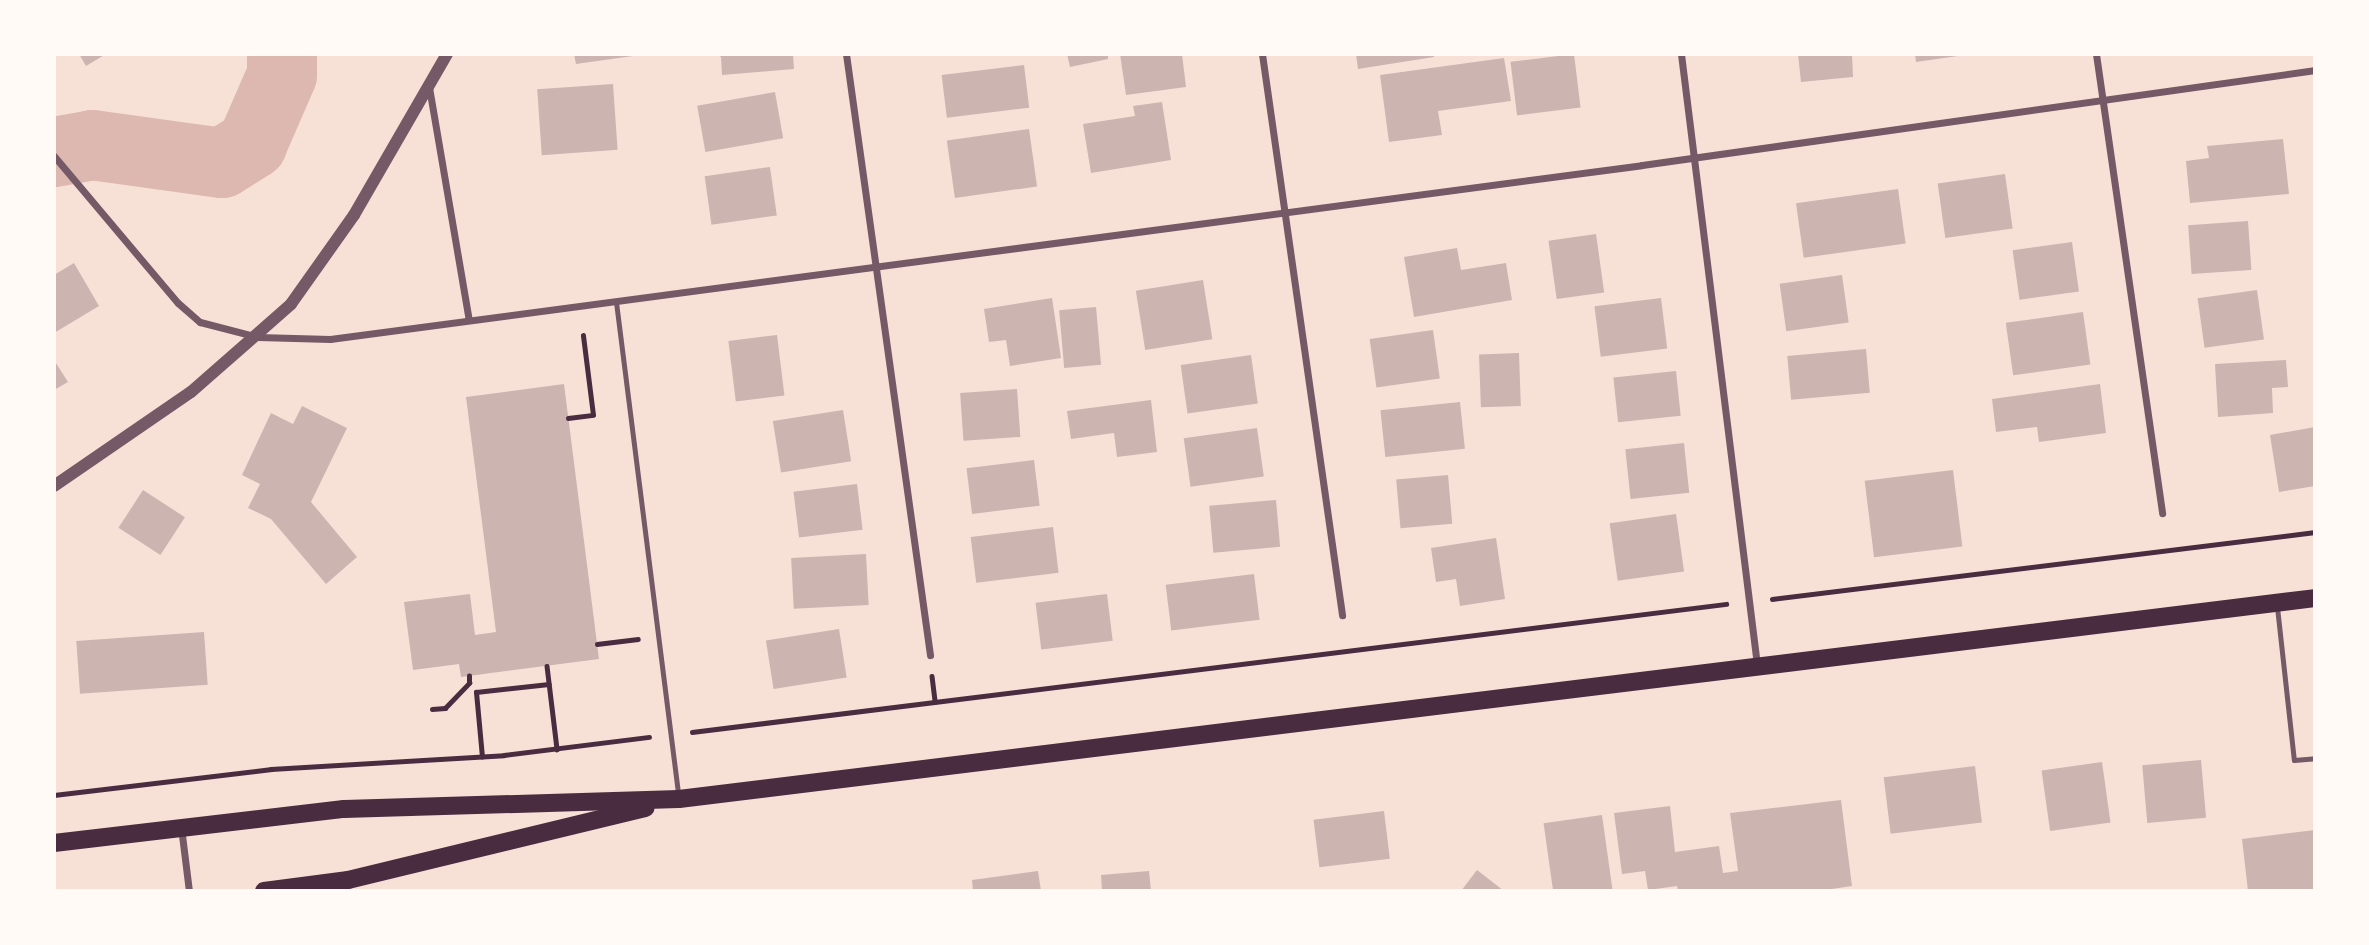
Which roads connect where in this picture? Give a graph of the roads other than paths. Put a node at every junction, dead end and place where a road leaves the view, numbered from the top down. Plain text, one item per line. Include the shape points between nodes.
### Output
1 (447, 54) edge
2 (846, 54) edge
3 (1262, 54) edge
4 (1681, 54) edge
5 (2096, 54) edge
6 (2315, 70) edge
7 (429, 87) junction
8 (2103, 99) junction
9 (54, 156) edge
10 (1695, 156) junction
11 (1283, 211) junction
12 (877, 266) junction
13 (616, 302) junction
14 (469, 320) junction
15 (258, 337) junction
16 (54, 486) edge
17 (2162, 513) dead end
18 (2315, 598) edge
19 (2277, 603) junction
20 (1342, 615) dead end
21 (930, 655) dead end
22 (1757, 666) junction
23 (2315, 758) edge
24 (678, 799) junction
25 (181, 827) junction
26 (54, 843) edge
27 (189, 891) edge
28 (264, 891) edge

1 - 7 street
2 - 12 street
3 - 11 street
4 - 10 street
5 - 8 street
6 - 8 street
7 - 14 street
7 - 15 street via 326,258
8 - 10 street
8 - 17 street
9 - 15 street via 189,314 212,328
10 - 11 street
10 - 22 street
11 - 12 street
11 - 20 street
12 - 13 street
12 - 21 street
13 - 14 street
13 - 24 lane
14 - 15 street via 330,339
15 - 16 street via 164,412
18 - 19 main road
19 - 22 main road
19 - 23 lane via 2294,760
22 - 24 main road
24 - 25 main road via 344,809
24 - 28 main road via 348,880
25 - 26 main road
25 - 27 street

